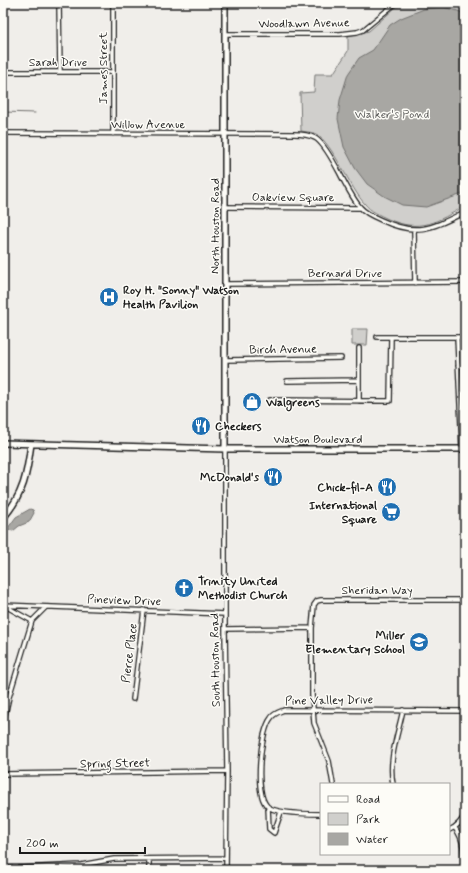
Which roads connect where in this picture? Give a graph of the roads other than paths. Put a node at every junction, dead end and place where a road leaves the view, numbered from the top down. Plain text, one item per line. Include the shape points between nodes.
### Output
1 (59, 3) edge
2 (113, 3) edge
3 (226, 3) edge
4 (396, 3) edge
5 (3, 24) edge
6 (226, 34) junction
7 (3, 72) edge
8 (60, 72) junction
9 (113, 72) junction
10 (3, 134) edge
11 (113, 134) junction
12 (225, 134) junction
13 (225, 207) junction
14 (360, 208) junction
15 (465, 212) edge
16 (414, 230) junction
17 (465, 282) edge
18 (415, 283) junction
19 (225, 284) junction
20 (377, 337) dead end
21 (391, 337) junction
22 (457, 337) junction
23 (465, 337) edge
24 (359, 348) dead end
25 (341, 358) dead end
26 (225, 360) junction
27 (458, 366) junction
28 (465, 366) edge
29 (359, 380) junction
30 (287, 381) dead end
31 (270, 400) dead end
32 (359, 401) junction
33 (3, 443) edge
34 (31, 444) junction
35 (225, 449) junction
36 (463, 449) edge
37 (3, 518) edge
38 (465, 600) edge
39 (4, 605) edge
40 (46, 607) junction
41 (144, 610) junction
42 (225, 614) junction
43 (32, 621) junction
44 (312, 628) junction
45 (224, 629) junction
46 (133, 699) dead end
47 (313, 709) junction
48 (403, 710) junction
49 (465, 711) edge
50 (3, 733) edge
51 (227, 771) junction
52 (3, 774) edge
53 (333, 783) edge
54 (393, 783) edge
55 (268, 807) junction
56 (281, 812) junction
57 (465, 813) edge
58 (320, 814) edge
59 (455, 828) junction
60 (450, 830) edge
61 (225, 858) junction
62 (148, 859) junction
63 (3, 869) edge
64 (148, 870) edge
65 (226, 870) edge
66 (464, 870) edge

1 - 8 street
2 - 9 street, James Street
3 - 6 street, North Houston Road
4 - 6 street, Woodlawn Avenue via 368,27 357,32
5 - 7 street
6 - 12 street, North Houston Road
7 - 8 street, Sarah Drive
8 - 9 street, Sarah Drive
9 - 11 street, James Street
10 - 11 street, Willow Avenue
11 - 12 street, Willow Avenue
12 - 13 street, North Houston Road
12 - 14 street, Willow Avenue via 294,134 316,138 329,154
13 - 14 street, Oakview Square
13 - 19 street, North Houston Road
14 - 16 street via 393,226
15 - 16 street via 441,223
16 - 18 street
17 - 18 street, Bernard Drive
18 - 19 street, Bernard Drive
19 - 26 street, North Houston Road
20 - 21 street
21 - 22 street
21 - 32 street via 390,401
22 - 23 street
22 - 27 street
24 - 29 street
25 - 26 street, Birch Avenue
26 - 35 street, North Houston Road
27 - 28 street
27 - 36 street
29 - 30 street
29 - 32 street
31 - 32 street
33 - 34 street, Watson Boulevard
34 - 35 street, Watson Boulevard
34 - 37 street via 23,485
35 - 36 street, Watson Boulevard
35 - 42 street, South Houston Road
38 - 44 street, Sheridan Way via 321,600 314,605
39 - 40 street, Pineview Drive
39 - 43 street
40 - 41 street, Pineview Drive
40 - 43 street
41 - 42 street, Pineview Drive
41 - 46 street, Pierce Place
42 - 45 street, South Houston Road
43 - 50 street via 4,719
44 - 45 street
44 - 47 street, Sheridan Way
45 - 51 street, South Houston Road
47 - 48 street, Pine Valley Drive
47 - 53 street, Sheridan Way via 314,723 329,761
47 - 55 street, Pine Valley Drive via 284,710 277,712 268,721 263,737 259,776 262,800
48 - 49 street, Pine Valley Drive
48 - 54 street via 395,741
51 - 52 street, Spring Street
51 - 61 street, South Houston Road
55 - 56 street
55 - 56 street, Pine Valley Drive via 269,828 274,833
56 - 58 street
57 - 59 street
59 - 60 street
59 - 66 street via 463,844
61 - 62 street
61 - 65 street, South Houston Road
62 - 63 street via 114,859 81,865
62 - 64 street

